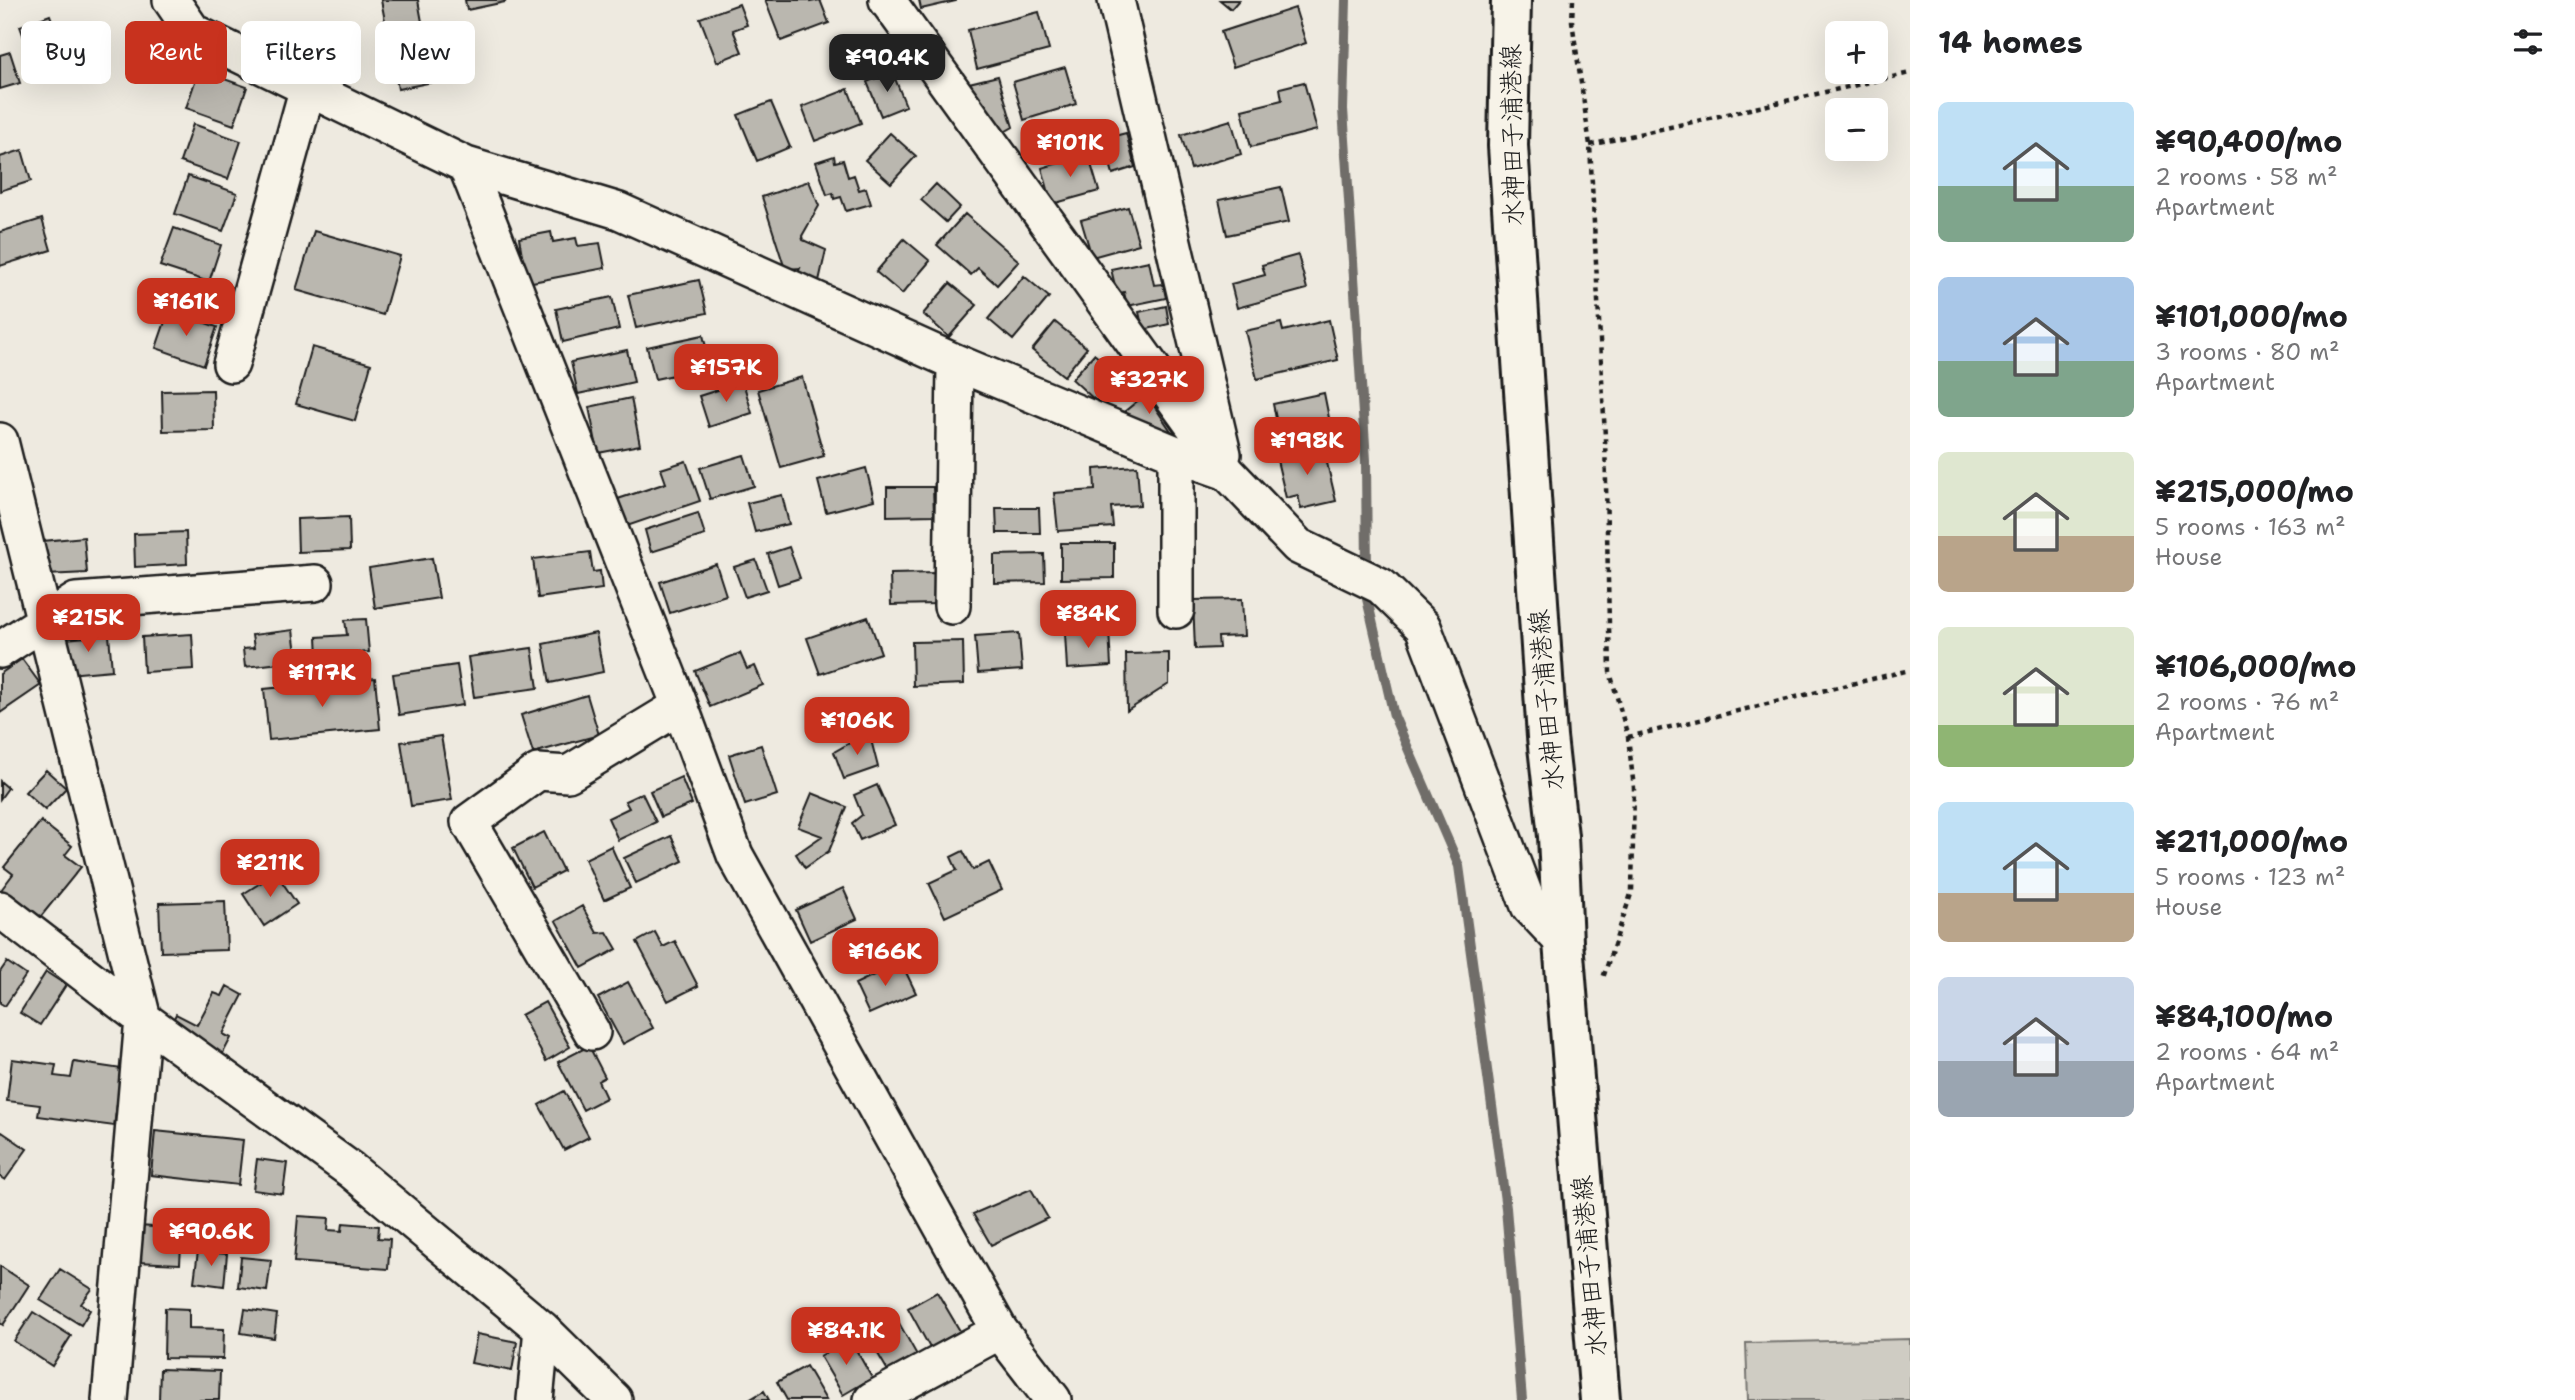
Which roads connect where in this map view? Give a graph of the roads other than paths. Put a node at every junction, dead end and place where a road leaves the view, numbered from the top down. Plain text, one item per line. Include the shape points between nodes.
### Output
1 (171, 0) edge
2 (887, 0) edge
3 (1116, 0) edge
4 (1511, 0) edge
5 (308, 87) junction
6 (466, 165) junction
7 (955, 362) junction
8 (231, 364) dead end
9 (0, 441) edge
10 (1176, 454) junction
11 (1227, 471) junction
12 (315, 583) dead end
13 (952, 606) dead end
14 (1176, 610) dead end
15 (44, 621) junction
16 (0, 650) edge
17 (680, 706) junction
18 (0, 909) edge
19 (1563, 942) junction
20 (142, 1019) junction
21 (592, 1032) dead end
22 (542, 1329) junction
23 (1000, 1331) junction
24 (110, 1400) edge
25 (535, 1400) edge
26 (614, 1400) edge
27 (872, 1400) edge
28 (1053, 1400) edge
29 (1600, 1400) edge

1 - 5 street via 193,32
2 - 11 street
3 - 11 street
4 - 19 main road, 水神田子浦港線 via 1508,146
5 - 6 street
5 - 8 street
6 - 7 street via 619,211
6 - 17 street
7 - 10 street
7 - 13 street
9 - 15 street
10 - 11 street
10 - 14 street
11 - 19 street via 1298,546 1381,586 1423,627 1530,906
12 - 15 street via 76,601
15 - 16 street
15 - 20 street
17 - 21 street via 568,774 538,772 469,822
17 - 23 street via 736,855
18 - 20 street
19 - 29 main road, 水神田子浦港線
20 - 22 street via 351,1170
20 - 24 street
22 - 25 street
22 - 26 street
23 - 27 street
23 - 28 street

